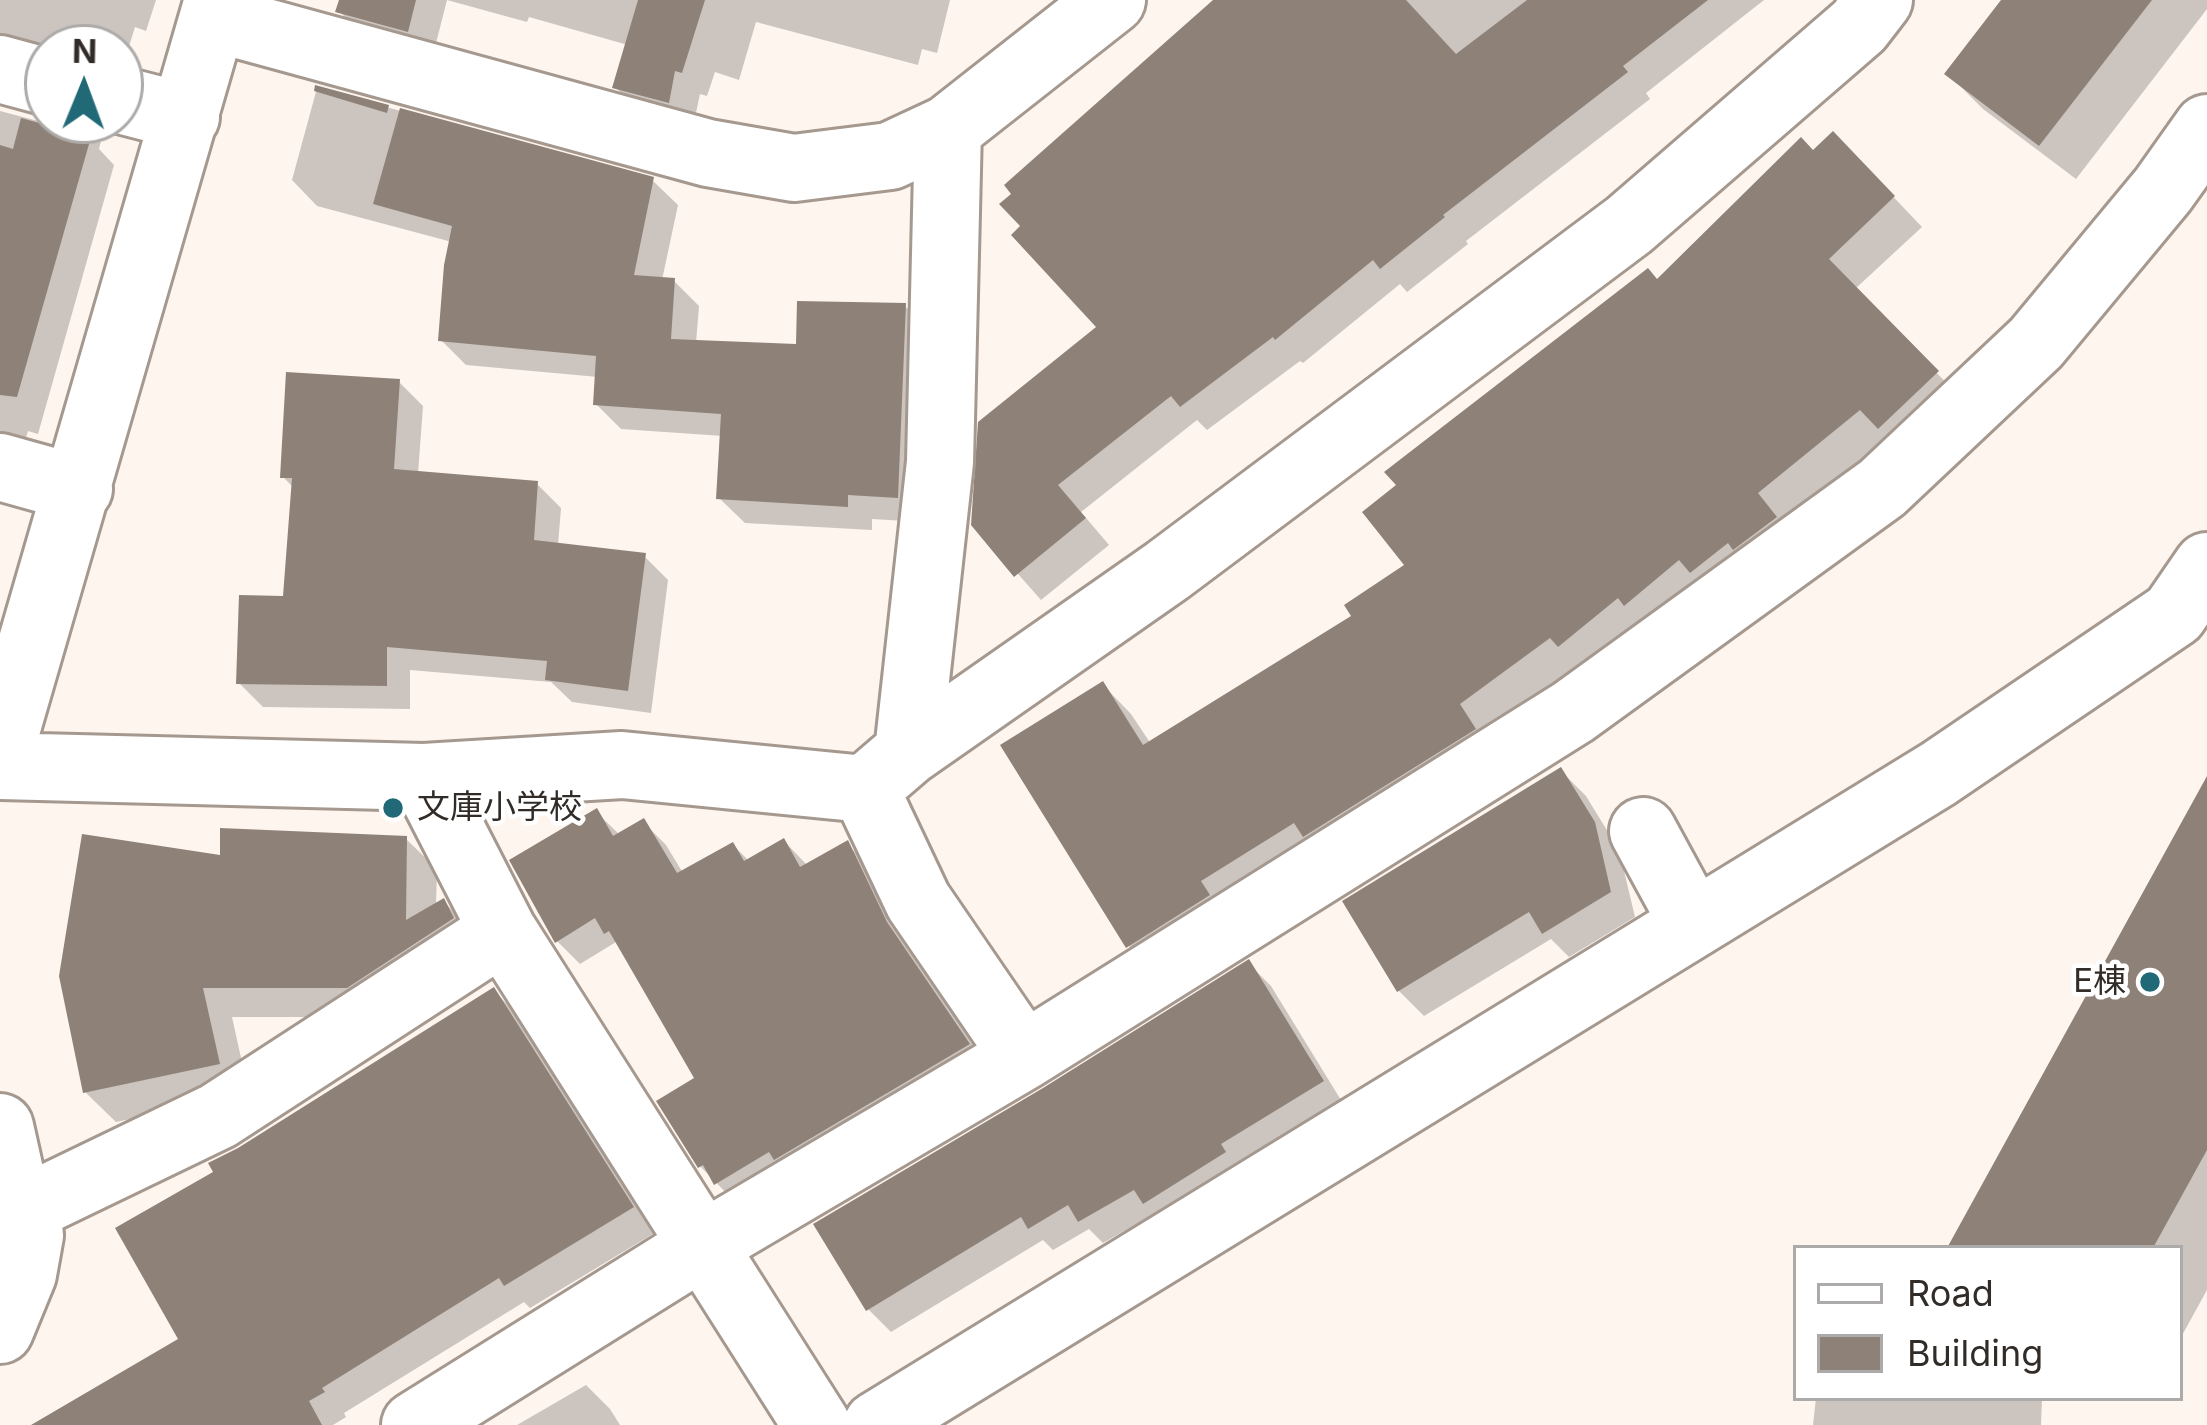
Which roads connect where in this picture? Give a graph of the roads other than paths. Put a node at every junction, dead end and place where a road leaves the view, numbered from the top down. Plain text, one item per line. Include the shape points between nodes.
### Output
1 (1112, 0) edge
2 (1879, 0) edge
3 (216, 9) edge
4 (144, 106) edge
5 (186, 117) junction
6 (2207, 128) edge
7 (948, 129) junction
8 (0, 467) edge
9 (79, 489) junction
10 (2207, 566) edge
11 (0, 752) edge
12 (0, 766) edge
13 (886, 770) junction
14 (424, 777) junction
15 (1643, 831) dead end
16 (1693, 923) junction
17 (503, 931) junction
18 (1024, 1056) junction
19 (0, 1127) edge
20 (19, 1212) junction
21 (705, 1244) junction
22 (0, 1330) edge
23 (415, 1425) edge
24 (818, 1425) edge
25 (877, 1425) edge

1 - 7 street
2 - 13 street via 1629,225 1167,572
3 - 5 street
3 - 7 street via 708,152 794,168 890,156
4 - 5 street
5 - 9 street
6 - 18 street via 2036,343 1882,488 1573,712
7 - 13 street via 940,462
8 - 9 street
9 - 11 street
10 - 16 street via 2174,614 1938,774
12 - 14 street
13 - 14 street via 622,765
13 - 18 street via 918,901
14 - 17 street
15 - 16 street
16 - 25 street
17 - 20 street via 218,1116
17 - 21 street
18 - 21 street
19 - 20 street
20 - 22 street via 30,1235
21 - 23 street
21 - 24 street

